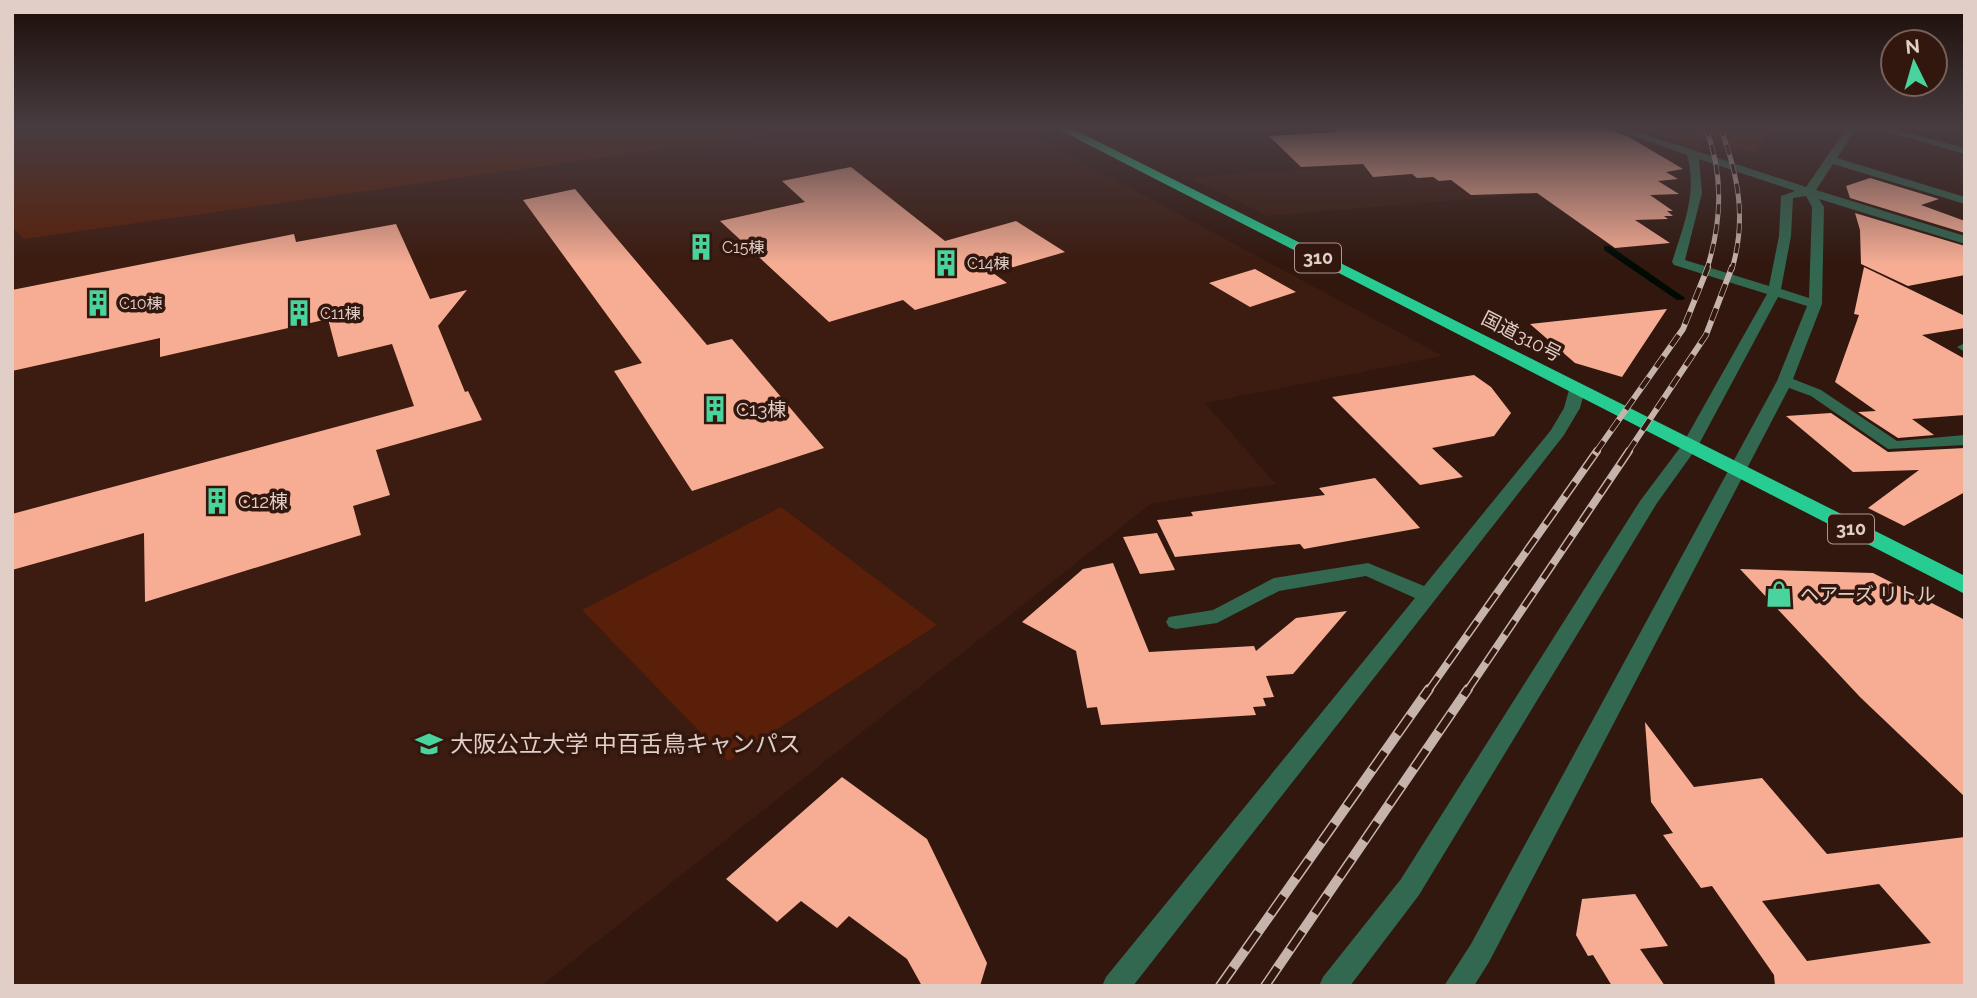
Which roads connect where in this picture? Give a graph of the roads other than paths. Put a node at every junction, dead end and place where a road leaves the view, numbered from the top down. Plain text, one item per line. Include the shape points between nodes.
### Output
1 (1150, 173) edge
2 (1697, 173) edge
3 (1753, 173) edge
4 (1823, 173) edge
5 (1873, 173) edge
6 (1809, 192) junction
7 (1965, 201) edge
8 (1965, 240) edge
9 (1774, 293) junction
10 (1815, 304) junction
11 (1785, 381) junction
12 (1577, 390) junction
13 (1965, 440) edge
14 (1690, 446) junction
15 (1738, 469) junction
16 (1965, 586) edge
17 (1429, 596) junction
18 (1176, 622) dead end
19 (1116, 986) edge
20 (1333, 986) edge
21 (1458, 986) edge

1 - 12 highway, 国道310号 / 310
2 - 9 street via 1698,199 1678,262
3 - 6 street
4 - 6 street
5 - 7 street
6 - 8 street
6 - 9 street via 1787,196
6 - 10 street via 1818,207
9 - 10 street
9 - 14 street
10 - 11 street
11 - 13 street via 1816,393 1894,446
11 - 15 street
12 - 14 highway, 国道310号 / 310
12 - 17 street via 1558,432
14 - 15 highway, 国道310号 / 310
14 - 20 street via 1649,501 1410,887
15 - 16 highway, 国道310号 / 310
15 - 21 street via 1480,953
17 - 18 street via 1368,569 1274,585 1217,616
17 - 19 street

